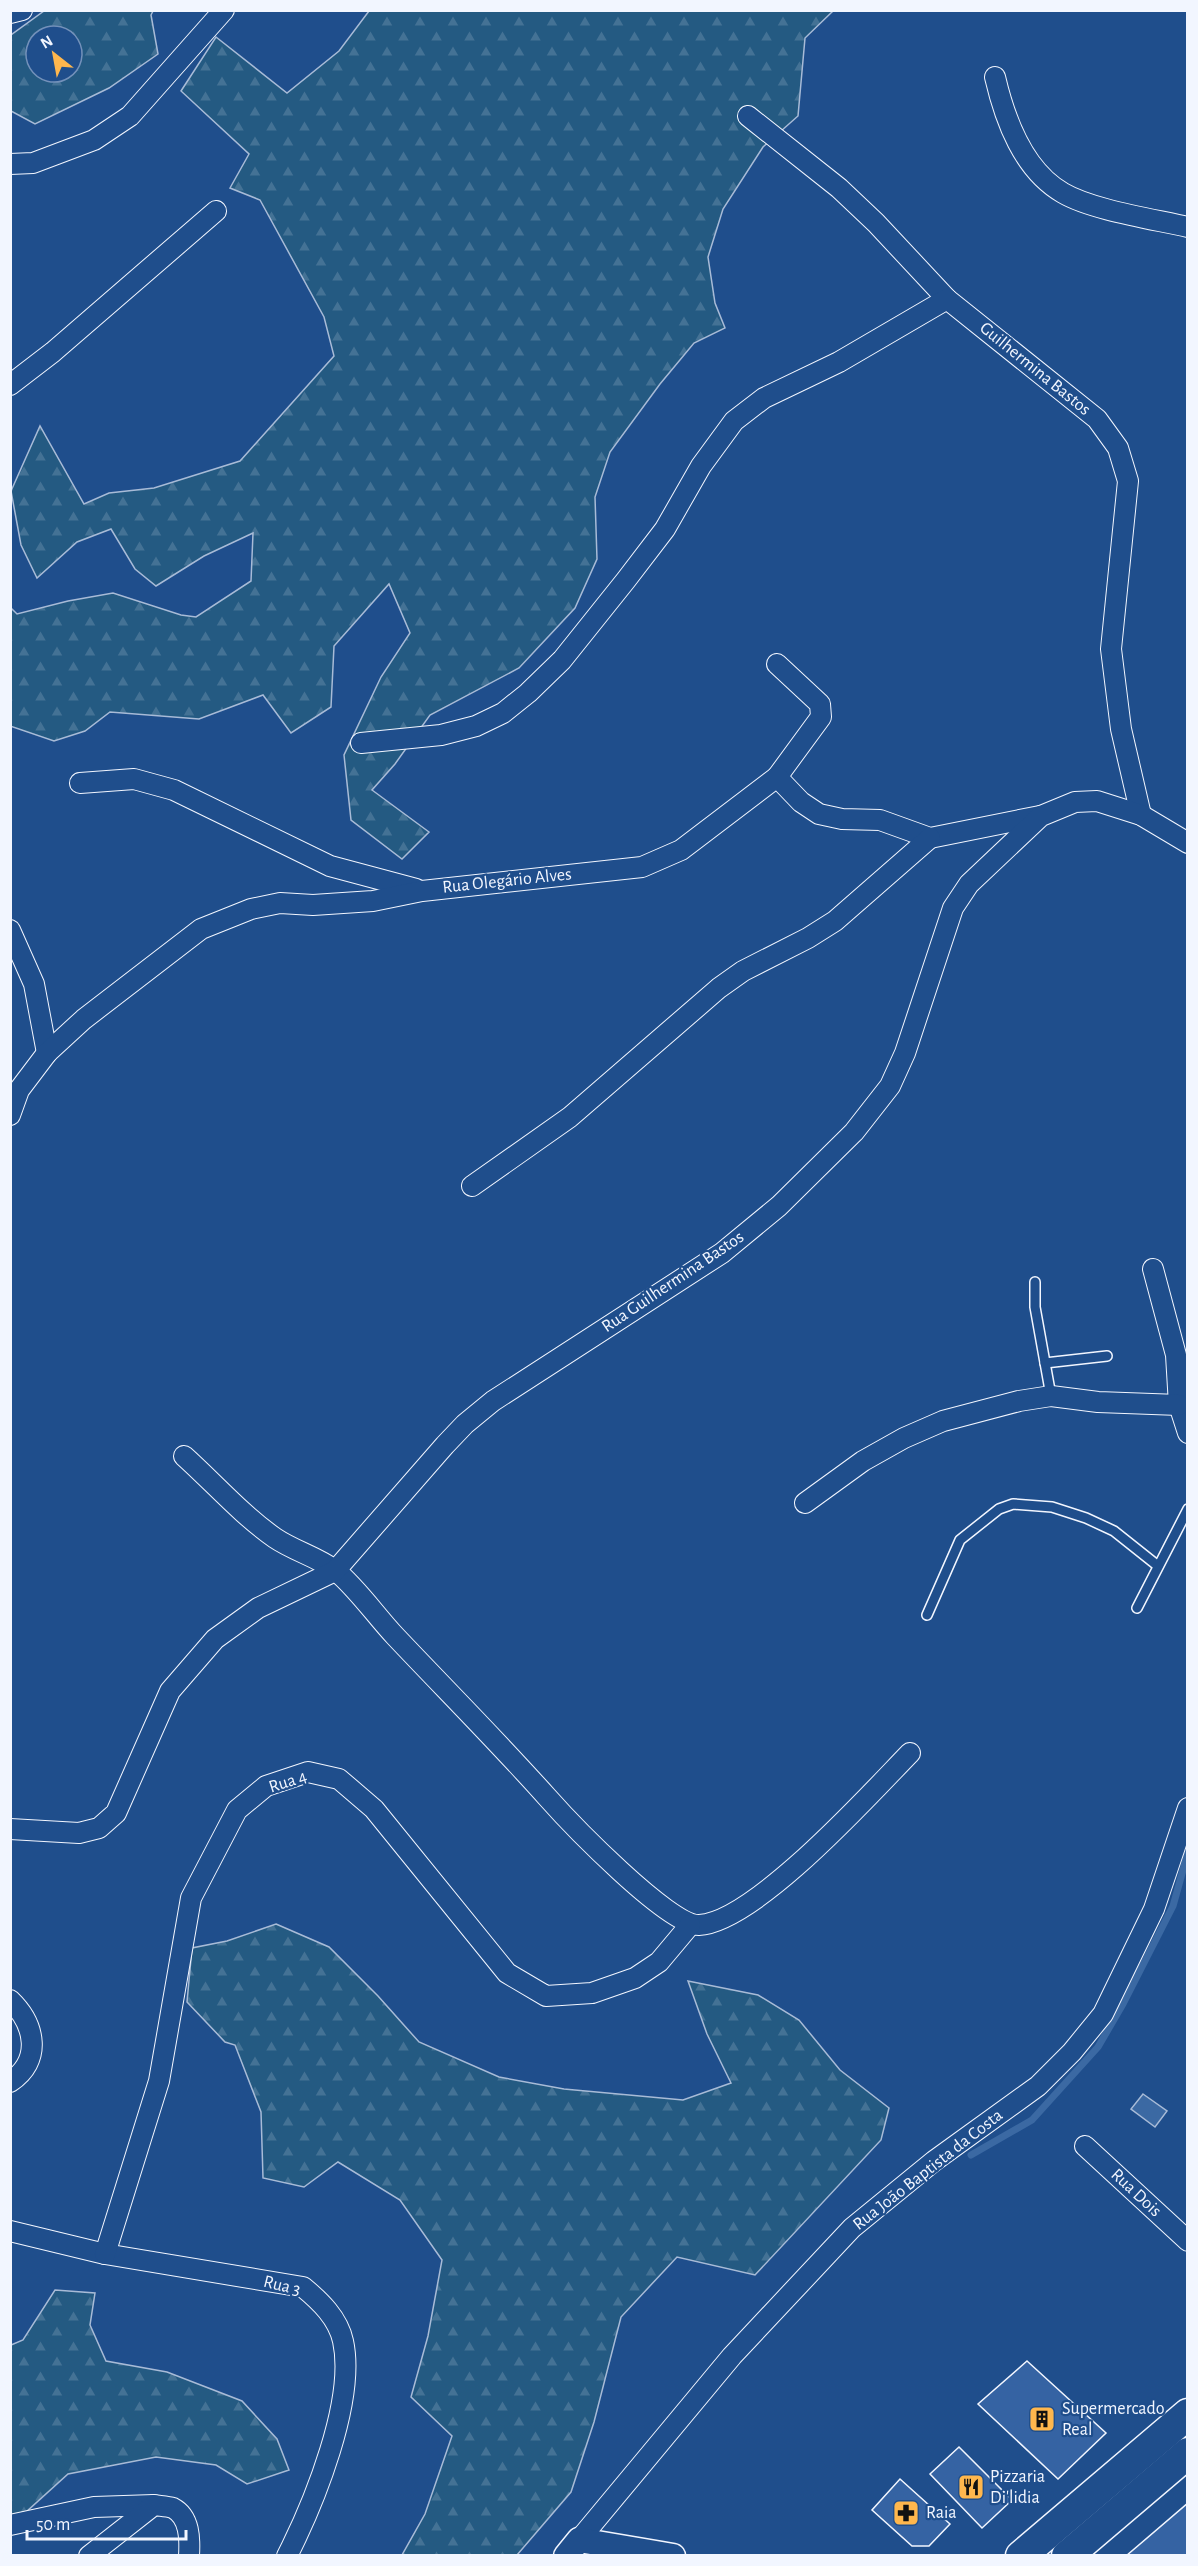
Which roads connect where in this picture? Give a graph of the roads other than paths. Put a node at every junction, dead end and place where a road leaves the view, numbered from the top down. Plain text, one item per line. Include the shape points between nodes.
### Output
1 (22, 10) edge
2 (224, 10) edge
3 (10, 13) edge
4 (995, 77) dead end
5 (748, 116) dead end
6 (10, 164) edge
7 (216, 211) dead end
8 (1188, 227) edge
9 (947, 298) junction
10 (10, 385) edge
11 (777, 664) dead end
12 (361, 743) dead end
13 (777, 777) junction
14 (80, 783) dead end
15 (1141, 815) junction
16 (1041, 816) junction
17 (930, 838) junction
18 (1188, 843) edge
19 (422, 891) junction
20 (10, 930) edge
21 (47, 1053) junction
22 (10, 1115) edge
23 (472, 1185) dead end
24 (1153, 1269) dead end
25 (1035, 1282) dead end
26 (1107, 1356) dead end
27 (1045, 1363) junction
28 (1051, 1396) junction
29 (1179, 1404) junction
30 (1188, 1433) edge
31 (184, 1456) dead end
32 (805, 1503) dead end
33 (1188, 1509) edge
34 (1158, 1566) junction
35 (335, 1571) junction
36 (1137, 1608) dead end
37 (927, 1615) dead end
38 (910, 1752) dead end
39 (1188, 1808) edge
40 (10, 1828) edge
41 (690, 1925) junction
42 (10, 2000) edge
43 (10, 2082) edge
44 (1085, 2146) dead end
45 (10, 2231) edge
46 (1188, 2241) edge
47 (105, 2254) junction
48 (1188, 2414) edge
49 (1182, 2461) edge
50 (153, 2505) junction
51 (10, 2525) edge
52 (572, 2548) edge
53 (89, 2556) edge
54 (189, 2556) edge
55 (287, 2556) edge
56 (673, 2556) edge
57 (1022, 2556) edge
58 (1067, 2556) edge

1 - 3 street
2 - 6 street via 130,116 94,140 33,163
4 - 8 street via 1002,110 1020,147 1041,176 1063,193 1089,203
5 - 9 street, Guilhermina Bastos via 839,188
7 - 10 street
9 - 12 street via 839,362 764,398 734,421 701,465 665,529 562,660 503,713 476,726 441,735
9 - 15 street, Guilhermina Bastos via 1097,419 1118,447 1128,481 1111,649 1121,729
11 - 13 street, Rua Olegário Alves via 820,704 822,711
13 - 17 street via 819,814 880,820
13 - 19 street, Rua Olegário Alves via 681,850 642,867
14 - 19 street via 134,779 174,790 330,866
15 - 16 street, Rua Guilhermina Bastos via 1096,801 1075,802
15 - 18 street, Rua Guilhermina Bastos
16 - 17 street
16 - 35 street, Rua Guilhermina Bastos via 969,884 953,908 905,1053 890,1086 854,1132 779,1206 722,1252 493,1401 465,1424
17 - 23 street via 835,921 742,971 570,1118
19 - 21 street, Rua Olegário Alves via 373,901 280,903 251,909 201,929 84,1019
20 - 21 street via 34,984
21 - 22 street, Rua Olegário Alves via 19,1090
24 - 29 street via 1176,1355
25 - 27 lane via 1035,1307
26 - 27 lane
27 - 28 lane
28 - 29 street via 1098,1402
28 - 32 street via 943,1420 862,1461
29 - 30 street
31 - 35 street via 277,1540
33 - 34 lane
34 - 36 lane
34 - 37 lane via 1114,1531 1086,1518 1052,1507 1013,1504 999,1509 960,1540
35 - 40 street via 258,1608 215,1639 170,1691 117,1813 99,1828 79,1833
35 - 41 street via 585,1839 673,1915
38 - 41 street via 832,1833 755,1900 727,1916 703,1925
39 - 52 street, Rua João Baptista da Costa via 1154,1909 1103,2014 1072,2052 1038,2086 934,2161 852,2228 732,2356
41 - 47 street, Rua 4 via 659,1962 635,1978 592,1994 546,1996 507,1973 374,1809 339,1779 308,1772 266,1786 237,1810 191,1898 159,2080
42 - 43 street via 21,2010 32,2033 32,2052 24,2073
44 - 46 street, Rua Dois
45 - 47 street, Rua 3
47 - 55 street, Rua 3 via 303,2288 325,2305 343,2340 346,2382 337,2432
48 - 57 main road
49 - 58 main road
50 - 51 street via 94,2507
50 - 53 street
50 - 54 street via 174,2508 183,2519 190,2531
52 - 56 street

